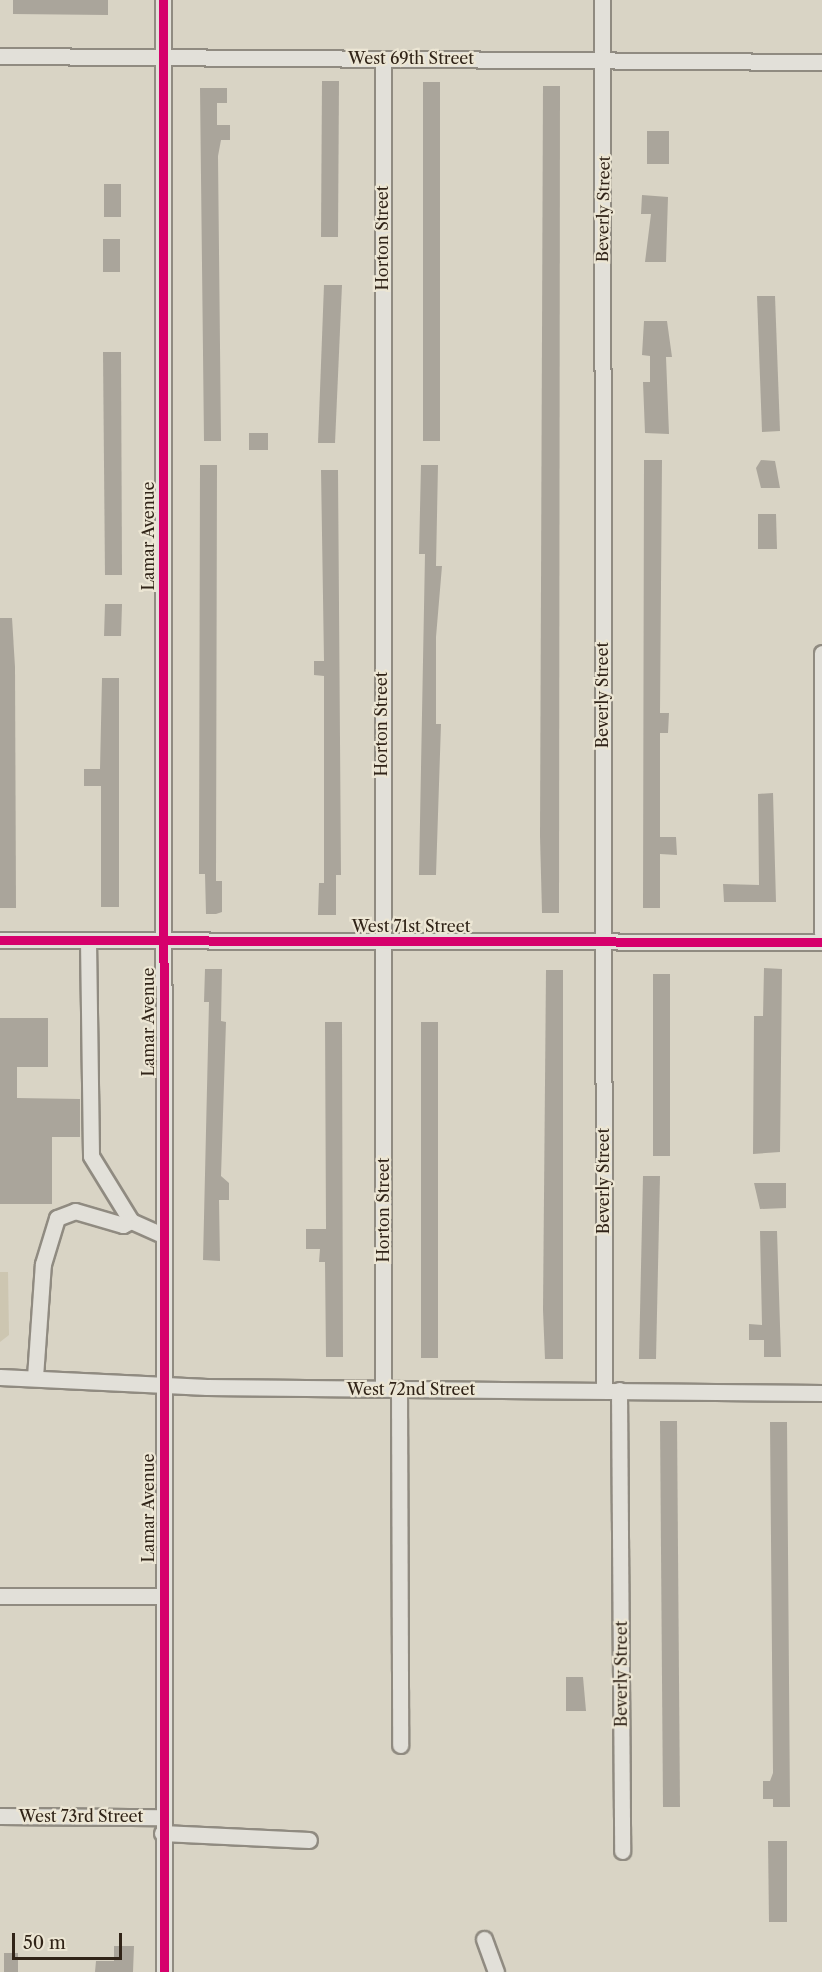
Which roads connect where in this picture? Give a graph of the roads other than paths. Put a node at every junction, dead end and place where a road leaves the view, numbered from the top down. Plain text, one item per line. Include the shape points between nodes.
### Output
1 (163, 0) edge
2 (602, 0) edge
3 (0, 56) edge
4 (164, 57) junction
5 (383, 59) junction
6 (603, 61) junction
7 (822, 62) edge
8 (822, 70) edge
9 (822, 653) edge
10 (822, 933) edge
11 (0, 940) edge
12 (88, 940) junction
13 (163, 940) junction
14 (382, 941) junction
15 (603, 941) junction
16 (822, 942) edge
17 (131, 1221) junction
18 (163, 1235) junction
19 (0, 1377) edge
20 (35, 1377) junction
21 (164, 1386) junction
22 (382, 1389) junction
23 (399, 1390) junction
24 (611, 1390) junction
25 (822, 1393) edge
26 (0, 1596) edge
27 (163, 1596) junction
28 (400, 1745) dead end
29 (0, 1816) edge
30 (162, 1816) junction
31 (162, 1833) junction
32 (309, 1840) dead end
33 (622, 1851) dead end
34 (484, 1940) dead end
35 (164, 1972) edge
36 (496, 1972) edge

1 - 4 street, Lamar Avenue
2 - 6 street, Beverly Street
3 - 4 street, West 69th Street
4 - 5 street, West 69th Street
4 - 13 street, Lamar Avenue
5 - 6 street, West 69th Street
5 - 14 street, Horton Street
6 - 7 street, West 69th Street
6 - 15 street, Beverly Street
7 - 8 street
9 - 10 street
11 - 12 street, West 71st Street
12 - 13 street, West 71st Street
12 - 17 street via 88,1140 99,1177
13 - 14 street, West 71st Street
13 - 18 street, Lamar Avenue
14 - 15 street, West 71st Street
14 - 22 street, Horton Street
15 - 16 street, West 71st Street
15 - 24 street, Beverly Street
17 - 18 street
17 - 20 street via 123,1225 75,1211 57,1218 43,1264
18 - 21 street, Lamar Avenue
19 - 20 street, West 72nd Street
20 - 21 street, West 72nd Street
21 - 22 street, West 72nd Street
21 - 27 street, Lamar Avenue
22 - 23 street, West 72nd Street
23 - 24 street, West 72nd Street
23 - 28 street
24 - 25 street, West 72nd Street
24 - 33 street, Beverly Street
26 - 27 street
27 - 30 street, Lamar Avenue
29 - 30 street, West 73rd Street
30 - 31 street, Lamar Avenue
31 - 32 street, West 73rd Street
31 - 35 street, Lamar Avenue
34 - 36 street

